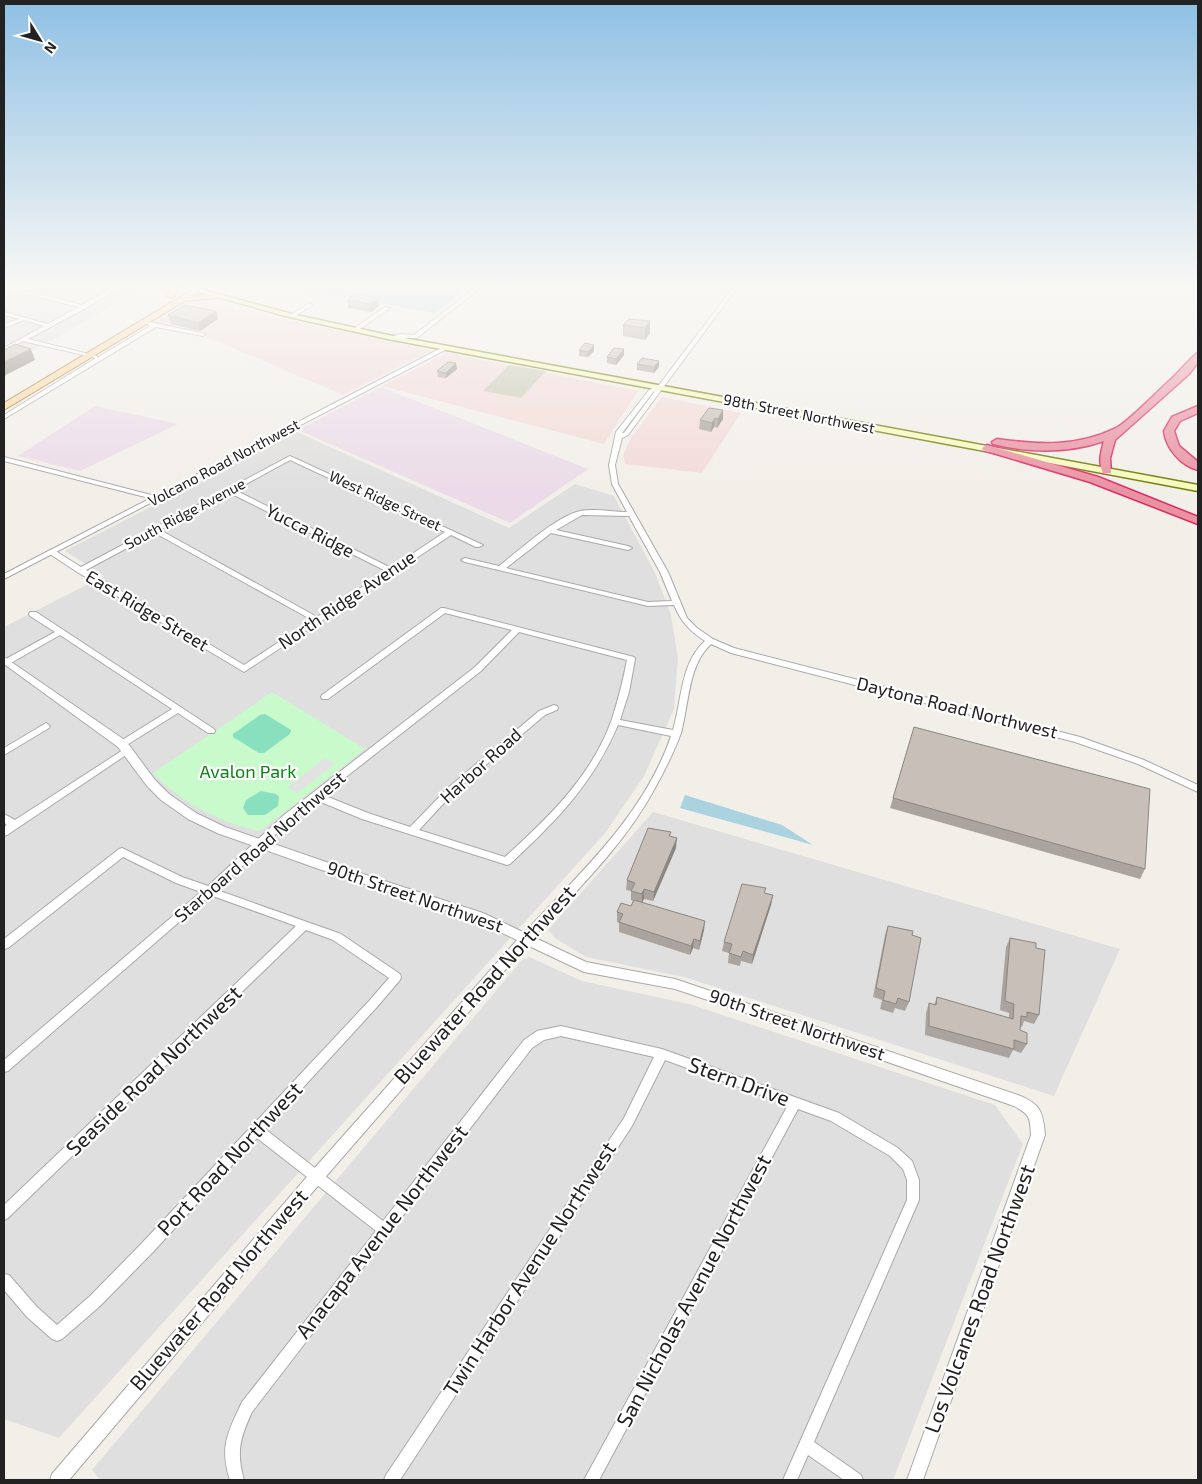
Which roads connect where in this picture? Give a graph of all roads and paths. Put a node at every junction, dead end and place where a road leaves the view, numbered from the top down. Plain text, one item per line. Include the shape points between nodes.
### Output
1 (74, 354) edge
2 (81, 354) edge
3 (91, 354) edge
4 (106, 354) edge
5 (433, 354) edge
6 (483, 354) edge
7 (510, 354) edge
8 (684, 354) edge
9 (88, 356) junction
10 (1198, 356) edge
11 (100, 358) junction
12 (661, 384) junction
13 (4, 396) edge
14 (4, 407) edge
15 (1198, 409) edge
16 (4, 417) edge
17 (1122, 426) junction
18 (988, 445) junction
19 (290, 458) joint
20 (4, 459) edge
21 (1106, 467) junction
22 (1198, 467) edge
23 (1198, 480) edge
24 (1198, 488) edge
25 (229, 490) junction
26 (157, 498) junction
27 (632, 514) junction
28 (1198, 521) edge
29 (155, 530) junction
30 (552, 531) junction
31 (450, 532) junction
32 (479, 545) dead end
33 (628, 548) dead end
34 (51, 552) junction
35 (465, 560) dead end
36 (501, 568) junction
37 (80, 570) junction
38 (391, 571) junction
39 (4, 577) edge
40 (676, 603) junction
41 (33, 614) dead end
42 (317, 620) junction
43 (517, 630) junction
44 (60, 632) junction
45 (710, 641) junction
46 (5, 661) edge
47 (244, 669) joint
48 (325, 697) dead end
49 (554, 708) dead end
50 (178, 709) junction
51 (616, 722) junction
52 (46, 726) dead end
53 (211, 731) dead end
54 (675, 734) junction
55 (124, 748) junction
56 (4, 752) edge
57 (1198, 790) edge
58 (316, 796) junction
59 (4, 817) edge
60 (14, 825) junction
61 (412, 831) junction
62 (4, 832) edge
63 (260, 844) junction
64 (122, 852) joint
65 (210, 890) junction
66 (304, 925) junction
67 (526, 938) junction
68 (4, 945) edge
69 (396, 977) joint
70 (541, 1035) joint
71 (662, 1054) junction
72 (4, 1067) edge
73 (796, 1102) junction
74 (1037, 1117) joint
75 (256, 1130) junction
76 (317, 1176) junction
77 (913, 1180) joint
78 (4, 1214) edge
79 (384, 1229) junction
80 (4, 1280) edge
81 (57, 1334) joint
82 (232, 1436) joint
83 (806, 1445) junction
84 (58, 1480) edge
85 (237, 1480) edge
86 (391, 1480) edge
87 (591, 1480) edge
88 (790, 1480) edge
89 (856, 1480) edge
90 (915, 1480) edge

1 - 13 main road
2 - 9 street
3 - 9 main road
4 - 11 street
5 - 26 street, Volcano Road Northwest
6 - 12 main road, 98th Street Northwest
7 - 12 main road, 98th Street Northwest
8 - 12 street
9 - 11 street
9 - 14 main road
10 - 17 highway via 1174,383
11 - 16 street
12 - 18 main road, 98th Street Northwest
12 - 27 street via 651,391 619,432 612,465 615,484
15 - 22 highway via 1173,421 1169,434 1176,449
17 - 18 highway via 1092,442 1064,448
17 - 21 highway via 1110,439
18 - 21 main road, 98th Street Northwest
18 - 28 highway via 1082,474
19 - 25 street, South Ridge Avenue
19 - 31 street, West Ridge Street
20 - 26 street
21 - 23 main road, 98th Street Northwest
21 - 24 main road, 98th Street Northwest
25 - 29 street, South Ridge Avenue
25 - 38 street, Yucca Ridge
26 - 34 street, Volcano Road Northwest
27 - 30 street via 580,514
27 - 40 street via 664,572
29 - 37 street, South Ridge Avenue
29 - 42 street
30 - 33 street
30 - 36 street
31 - 32 street, West Ridge Street
31 - 38 street, North Ridge Avenue
34 - 37 street, East Ridge Street
34 - 39 street, Volcano Road Northwest
35 - 36 street
36 - 40 street via 648,604
37 - 47 street, East Ridge Street
38 - 42 street, North Ridge Avenue
40 - 45 street via 694,630
41 - 44 street
42 - 47 street, North Ridge Avenue
43 - 48 street via 444,610
43 - 51 street via 631,659 627,689
43 - 58 street, Starboard Road Northwest via 478,669
44 - 46 street
44 - 50 street
45 - 54 street, Bluewater Road Northwest via 696,654 690,666 685,701
45 - 57 street, Daytona Road Northwest via 731,650 1077,739 1141,762
46 - 55 street, 90th Street Northwest
49 - 61 street, Harbor Road via 542,713 452,789
50 - 53 street
50 - 55 street
51 - 54 street
51 - 61 street via 605,748 569,801 507,861
52 - 56 street
54 - 67 street, Bluewater Road Northwest via 659,774 631,819
55 - 60 street
55 - 63 street, 90th Street Northwest via 165,797 192,816
58 - 61 street
58 - 63 street, Starboard Road Northwest
59 - 60 street
60 - 62 street
63 - 65 street, Starboard Road Northwest
63 - 67 street, 90th Street Northwest via 479,916
64 - 65 street via 162,873
64 - 68 street
65 - 66 street
65 - 72 street, Starboard Road Northwest
66 - 69 street via 336,937
66 - 78 street, Seaside Road Northwest
67 - 74 street, 90th Street Northwest via 584,967 675,984 971,1084 1018,1101 1032,1109
67 - 76 street, Bluewater Road Northwest
69 - 75 street, Port Road Northwest
70 - 71 street, Stern Drive via 561,1031
70 - 79 street, Anacapa Avenue Northwest via 528,1044
71 - 73 street, Stern Drive
71 - 86 street, Twin Harbor Avenue Northwest via 628,1122
73 - 77 street, Stern Drive via 835,1117 894,1152 908,1165
73 - 87 street, San Nicholas Avenue Northwest
74 - 90 street, Los Volcanes Road Northwest via 1038,1135
75 - 76 street
75 - 81 street, Port Road Northwest via 108,1288
76 - 79 street
76 - 84 street, Bluewater Road Northwest
77 - 83 street via 913,1200
79 - 82 street, Anacapa Avenue Northwest via 247,1407
80 - 81 street
82 - 85 street via 231,1464
83 - 88 street
83 - 89 street

